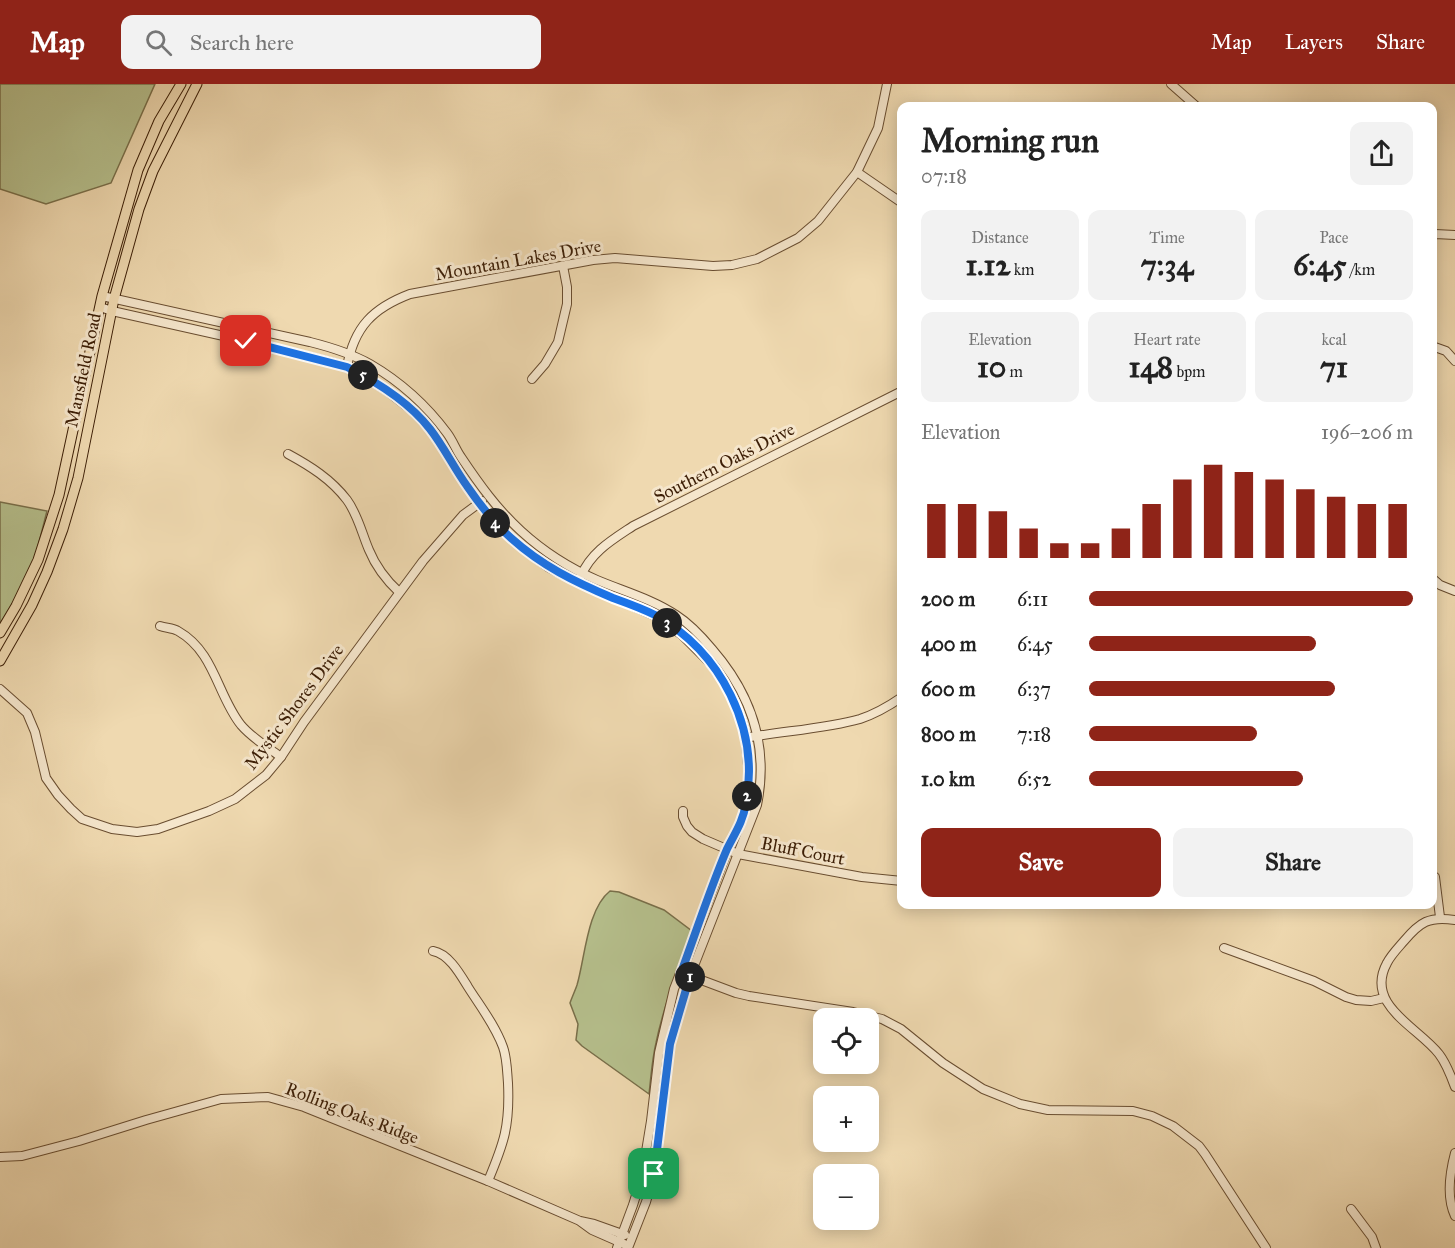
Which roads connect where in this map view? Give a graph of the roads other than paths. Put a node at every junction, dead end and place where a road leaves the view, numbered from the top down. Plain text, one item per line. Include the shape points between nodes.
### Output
1 (181, 84) edge
2 (197, 84) edge
3 (887, 84) edge
4 (1171, 84) edge
5 (1191, 102) edge
6 (856, 172) junction
7 (897, 200) edge
8 (1437, 234) edge
9 (1455, 235) edge
10 (563, 266) junction
11 (102, 296) junction
12 (114, 299) junction
13 (100, 307) junction
14 (112, 311) junction
15 (1437, 348) edge
16 (349, 355) junction
17 (1455, 361) edge
18 (347, 367) junction
19 (532, 379) dead end
20 (897, 394) edge
21 (288, 454) dead end
22 (488, 497) junction
23 (479, 503) junction
24 (583, 573) junction
25 (1437, 582) edge
26 (579, 583) junction
27 (1455, 591) edge
28 (399, 592) junction
29 (160, 627) dead end
30 (0, 633) edge
31 (0, 662) edge
32 (0, 689) edge
33 (897, 700) edge
34 (758, 736) junction
35 (745, 738) junction
36 (281, 757) junction
37 (683, 811) dead end
38 (728, 849) junction
39 (738, 854) junction
40 (897, 880) edge
41 (1437, 893) edge
42 (1440, 917) junction
43 (1455, 920) edge
44 (1224, 948) dead end
45 (434, 951) dead end
46 (681, 973) junction
47 (690, 976) junction
48 (1384, 998) junction
49 (1455, 1087) edge
50 (653, 1105) junction
51 (663, 1105) junction
52 (1455, 1153) edge
53 (0, 1157) edge
54 (488, 1181) junction
55 (1350, 1209) dead end
56 (1455, 1216) edge
57 (619, 1241) edge
58 (630, 1244) edge
59 (1266, 1248) edge
60 (1376, 1248) edge

1 - 11 main road, Mansfield Road via 159,121 138,170
2 - 12 main road, Mansfield Road via 153,171
3 - 6 street, Mountain Lakes Drive via 878,128
4 - 5 street
6 - 7 street
6 - 10 street, Mountain Lakes Drive via 818,221 798,238 757,259 713,266 615,258
8 - 9 street
10 - 16 street, Mountain Lakes Drive via 400,298 373,314 358,333
10 - 19 street via 567,304 558,342
11 - 12 street
11 - 13 main road, Mansfield Road
12 - 14 main road, Mansfield Road
12 - 16 street via 310,342
13 - 14 street
13 - 30 main road, Mansfield Road via 58,495 38,560
14 - 18 street
14 - 31 main road, Mansfield Road via 78,478 63,529 32,605
15 - 17 street
16 - 18 street, Mountain Lakes Drive
16 - 22 street via 385,374 421,403 448,434
18 - 23 street via 386,390 421,418
20 - 24 street, Southern Oaks Drive via 633,526 601,547
21 - 28 street via 313,467 347,500 384,577
22 - 23 street, Mystic Shores Drive
22 - 24 street via 532,541 555,559
23 - 26 street via 529,553
23 - 28 street, Mystic Shores Drive via 448,531
24 - 26 street, Southern Oaks Drive
24 - 34 street via 664,608 702,637 725,663 747,700
25 - 27 street
26 - 35 street via 655,616 682,635 711,664 730,691
28 - 36 street, Mystic Shores Drive
29 - 36 street via 176,630 206,657 234,714 258,741
32 - 36 street, Mystic Shores Drive via 27,713 46,778 58,795 82,819 112,829 158,830 209,811 250,788
33 - 34 street via 861,718
34 - 35 street
34 - 39 street via 761,774 757,805
35 - 38 street via 749,776 746,803
37 - 38 street, Bluff Court via 692,832
38 - 39 street, Bluff Court
38 - 46 street
39 - 40 street, Bluff Court
39 - 47 street
41 - 42 street
42 - 43 street
42 - 48 street via 1412,931 1387,962 1381,984
44 - 48 street via 1346,997
45 - 54 street via 459,973 492,1024 506,1055 507,1127
46 - 47 street
46 - 50 street via 659,1053
47 - 51 street via 670,1044
47 - 59 street via 749,996 882,1019 983,1089 1020,1104 1048,1110 1133,1111 1152,1116 1199,1146
48 - 49 street via 1395,1014 1440,1055
50 - 51 street
50 - 57 street via 642,1176
51 - 58 street via 654,1174
52 - 56 street via 1451,1169
53 - 54 street, Rolling Oaks Ridge via 22,1156 79,1141 220,1099 268,1097 304,1107
54 - 57 street, Rolling Oaks Ridge via 594,1224
55 - 60 street
57 - 58 street, Rolling Oaks Ridge

